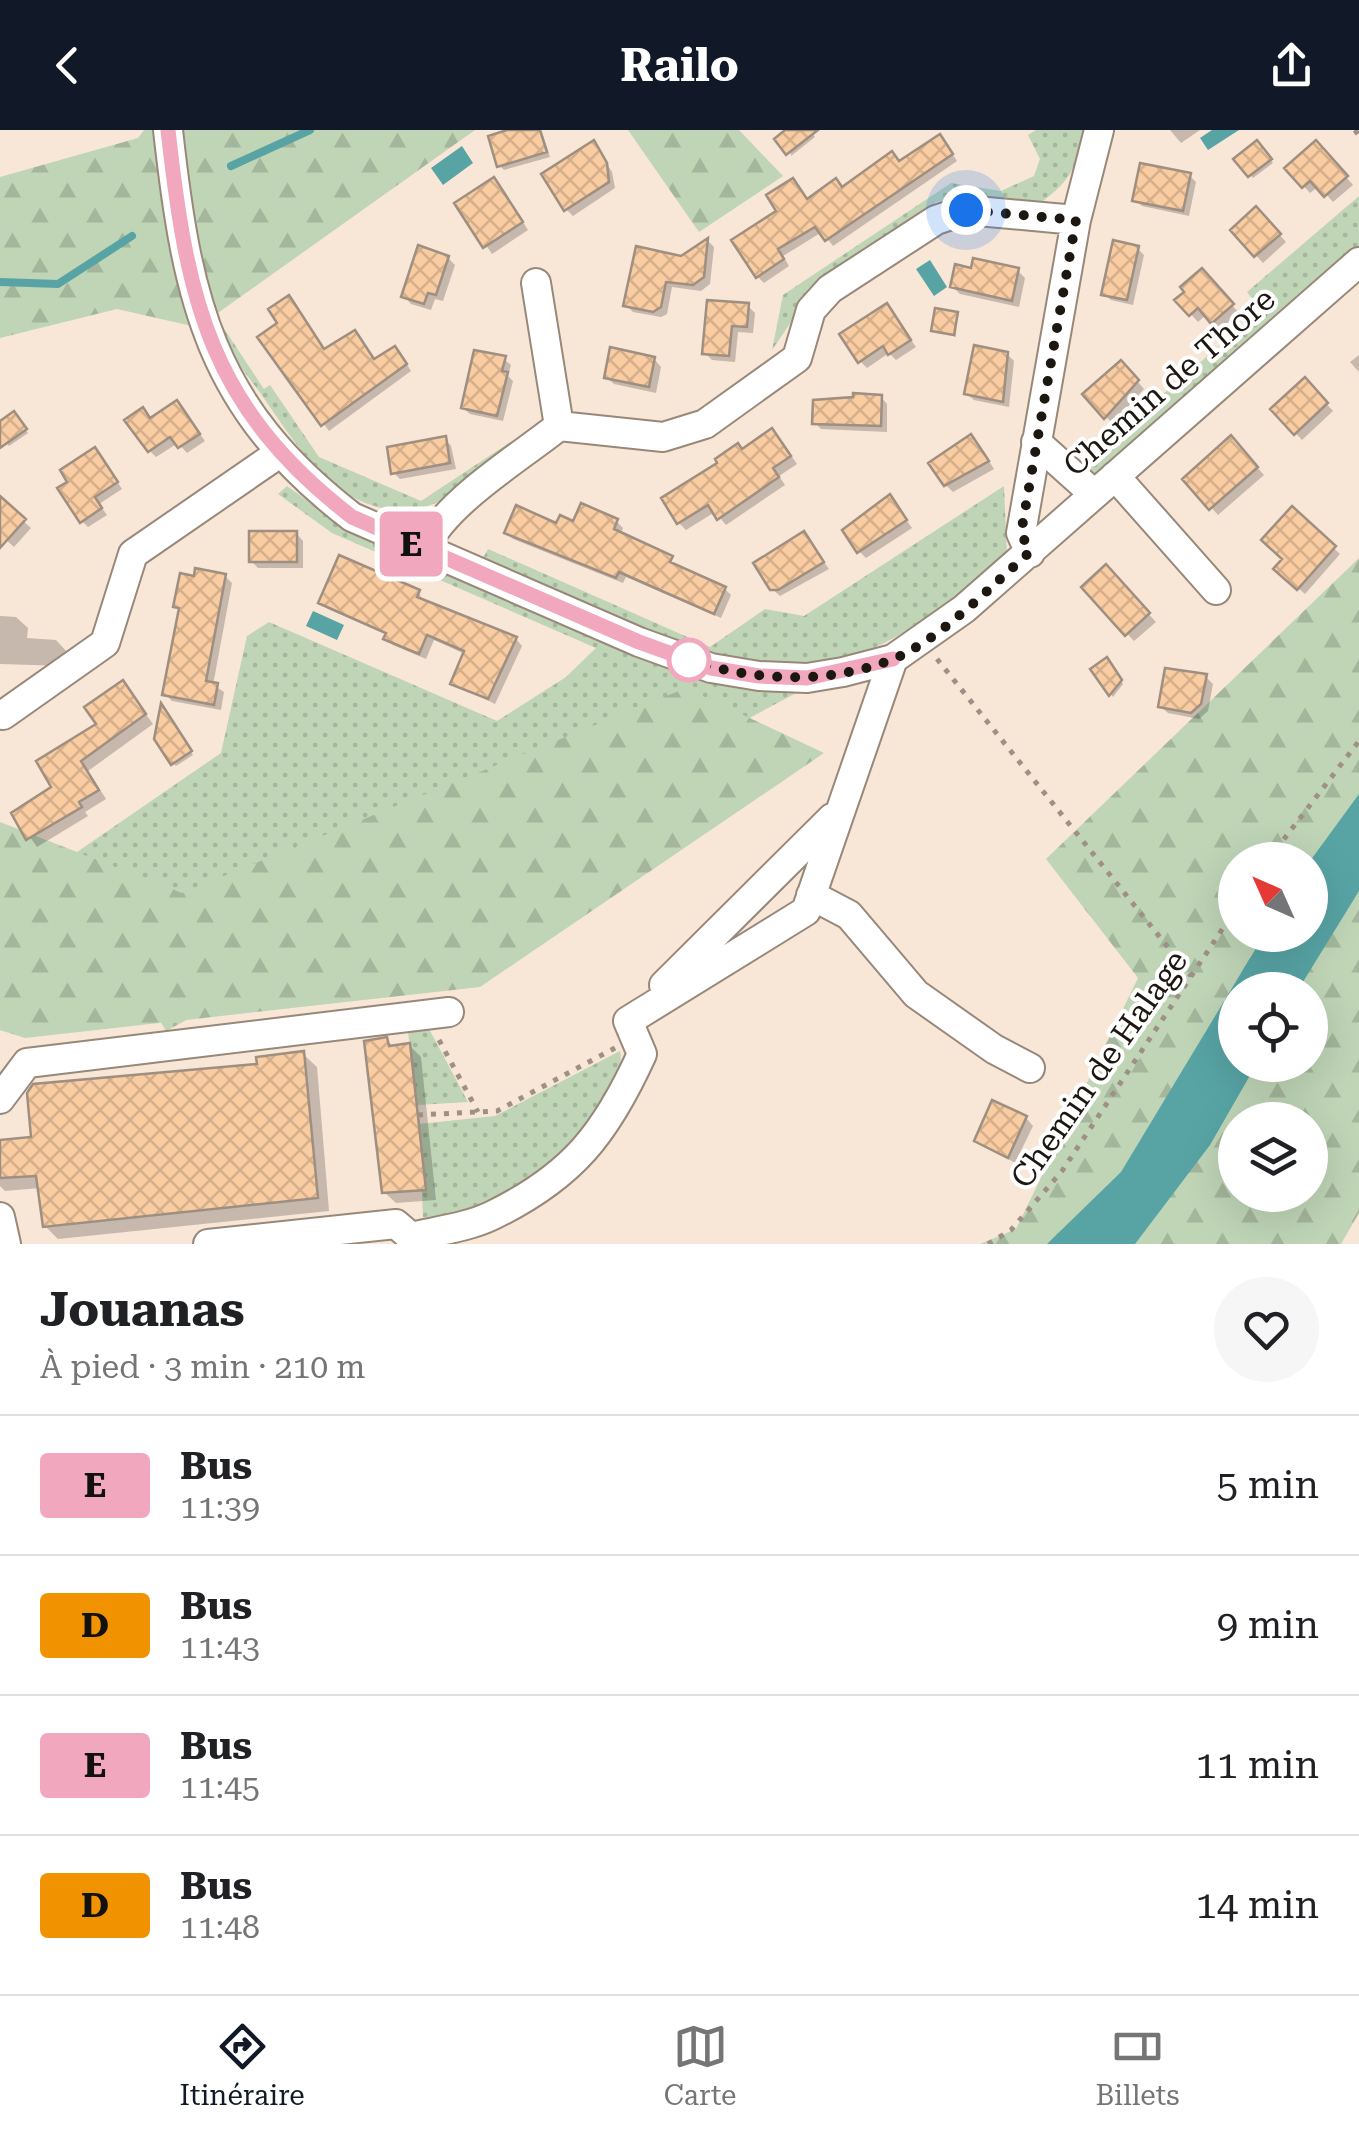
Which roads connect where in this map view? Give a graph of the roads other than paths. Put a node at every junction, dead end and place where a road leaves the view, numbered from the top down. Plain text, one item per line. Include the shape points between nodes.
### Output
1 (168, 130) edge
2 (1099, 130) edge
3 (1076, 220) junction
4 (1359, 262) edge
5 (536, 283) dead end
6 (558, 426) junction
7 (1036, 442) junction
8 (281, 452) junction
9 (1105, 485) junction
10 (424, 549) junction
11 (1030, 552) junction
12 (1216, 590) dead end
13 (893, 659) junction
14 (2, 715) dead end
15 (839, 811) junction
16 (811, 895) junction
17 (628, 1021) junction
18 (443, 1025) road end
19 (1030, 1068) dead end
20 (0, 1100) edge
21 (0, 1218) edge
22 (6, 1244) edge
23 (208, 1244) edge

1 - 8 street, Chemin de Thore via 196,308 245,406
2 - 3 street
3 - 6 street via 966,210 936,220 830,290 811,310 797,358 705,424 663,438
3 - 7 street
4 - 9 street, Chemin de Thore
5 - 6 street
6 - 10 street via 464,502 431,533
7 - 9 street
7 - 11 street via 1021,533
8 - 10 street, Chemin de Thore via 352,517
8 - 14 street via 132,554 105,644
9 - 11 street, Chemin de Thore
9 - 12 street
10 - 13 street, Chemin de Thore via 711,668 807,678
11 - 13 street, Chemin de Thore
13 - 15 street
15 - 16 street
15 - 17 street
16 - 17 street via 806,911
16 - 19 street via 850,915 916,994
17 - 23 street via 642,1054 614,1115 573,1165 492,1217 411,1237 396,1224
18 - 20 street via 27,1063
21 - 22 street

